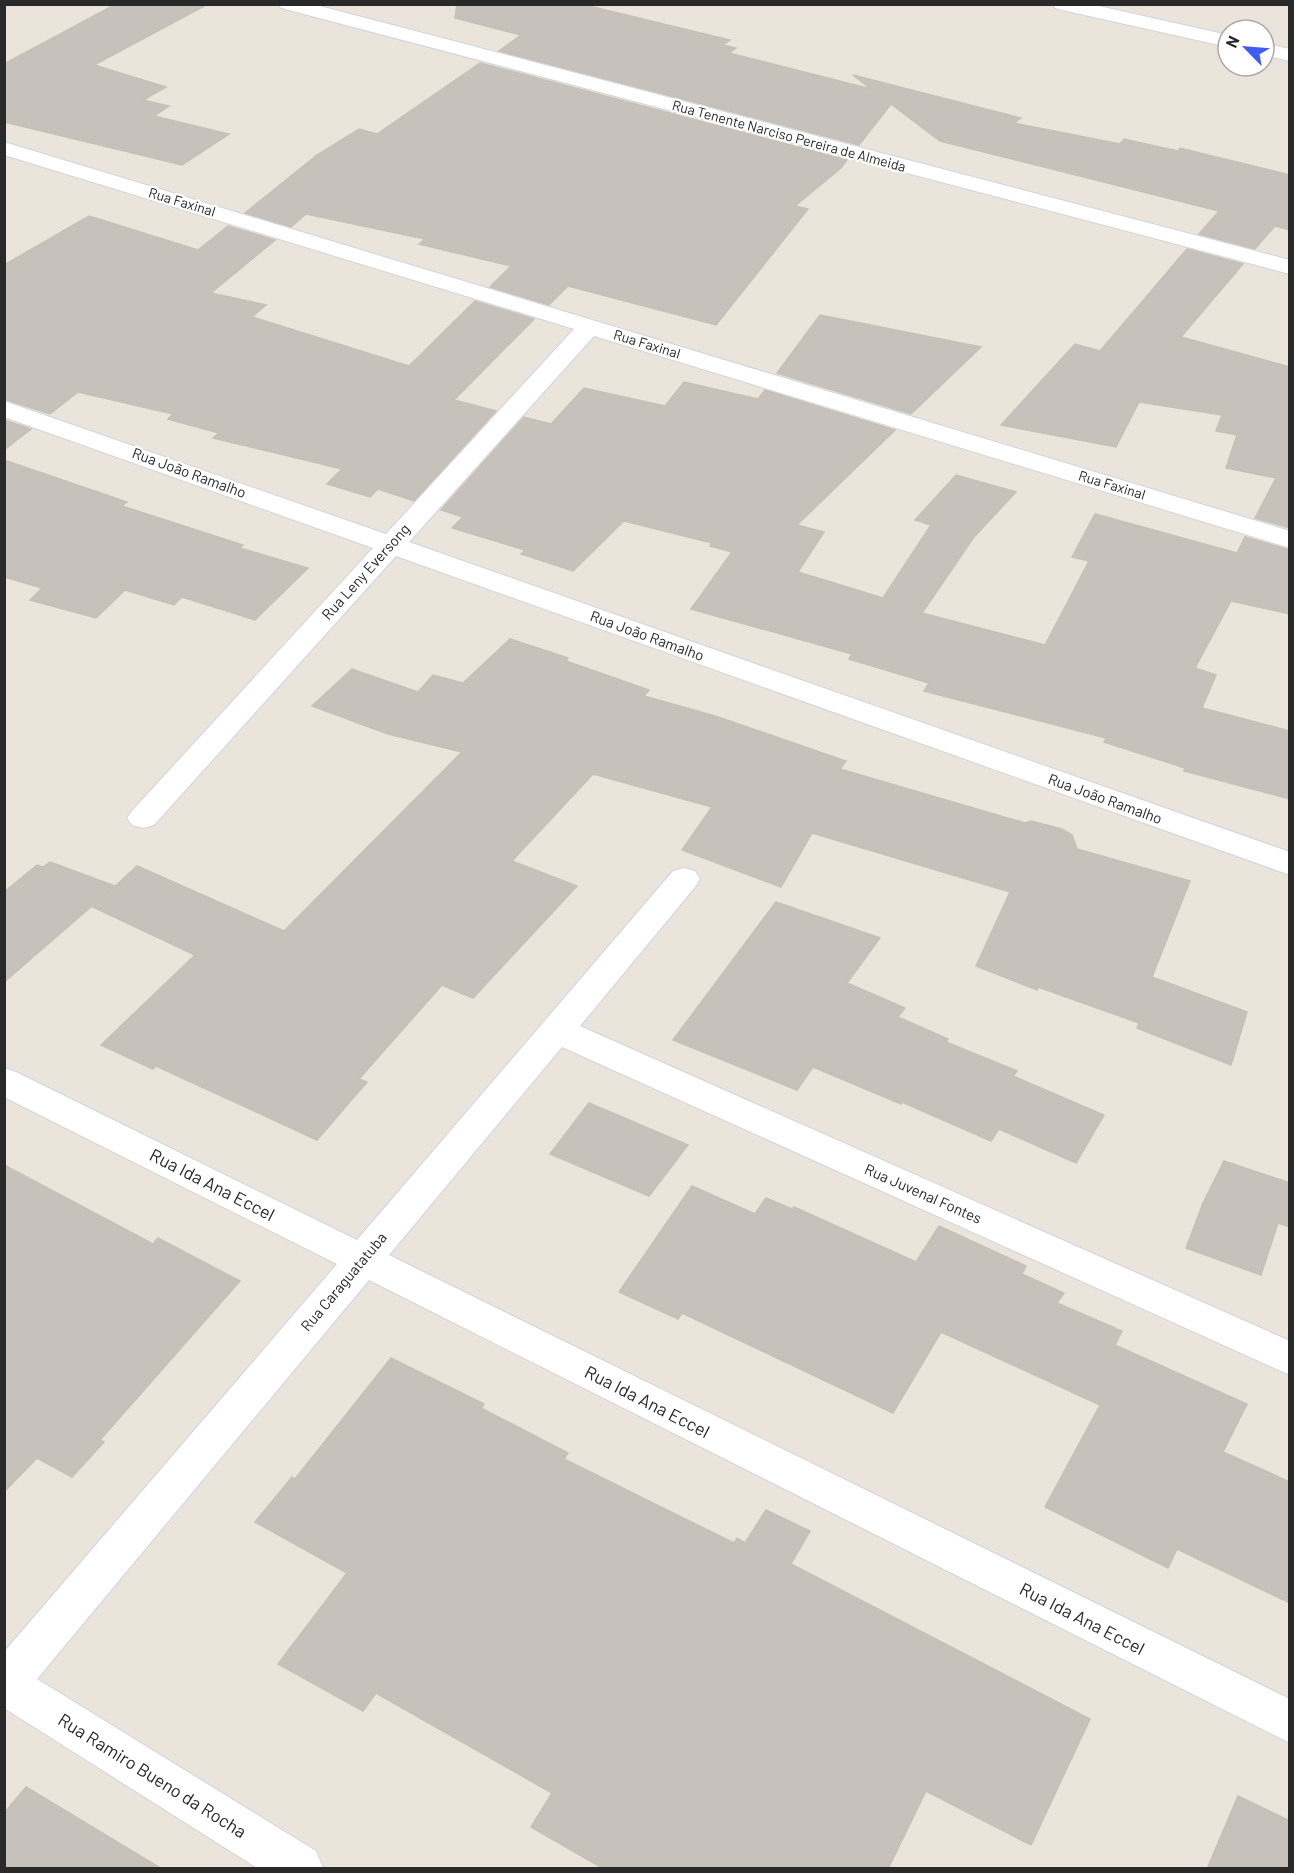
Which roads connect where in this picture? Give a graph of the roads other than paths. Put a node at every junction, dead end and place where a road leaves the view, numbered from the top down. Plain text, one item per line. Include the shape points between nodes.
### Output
1 (288, 4) edge
2 (1062, 4) edge
3 (377, 11) dead end
4 (359, 23) junction
5 (1216, 38) edge
6 (4, 148) edge
7 (1290, 267) edge
8 (590, 326) junction
9 (4, 408) edge
10 (1290, 540) edge
11 (391, 545) junction
12 (143, 818) dead end
13 (1290, 864) edge
14 (684, 879) dead end
15 (557, 1030) junction
16 (4, 1081) edge
17 (363, 1260) junction
18 (1290, 1359) edge
19 (5, 1684) edge
20 (1290, 1722) edge
21 (299, 1869) edge

1 - 4 street, Rua Tenente Narciso Pereira de Almeida
2 - 5 street
3 - 4 street
4 - 7 street, Rua Tenente Narciso Pereira de Almeida
6 - 8 street, Rua Faxinal
8 - 10 street, Rua Faxinal
8 - 11 street, Rua Leny Eversong
9 - 11 street, Rua João Ramalho
11 - 12 street, Rua Leny Eversong
11 - 13 street, Rua João Ramalho
14 - 15 street, Rua Caraguatatuba
15 - 17 street, Rua Caraguatatuba
15 - 18 street, Rua Juvenal Fontes
16 - 17 street, Rua Ida Ana Eccel
17 - 19 street, Rua Caraguatatuba
17 - 20 street, Rua Ida Ana Eccel
19 - 21 street, Rua Ramiro Bueno da Rocha

